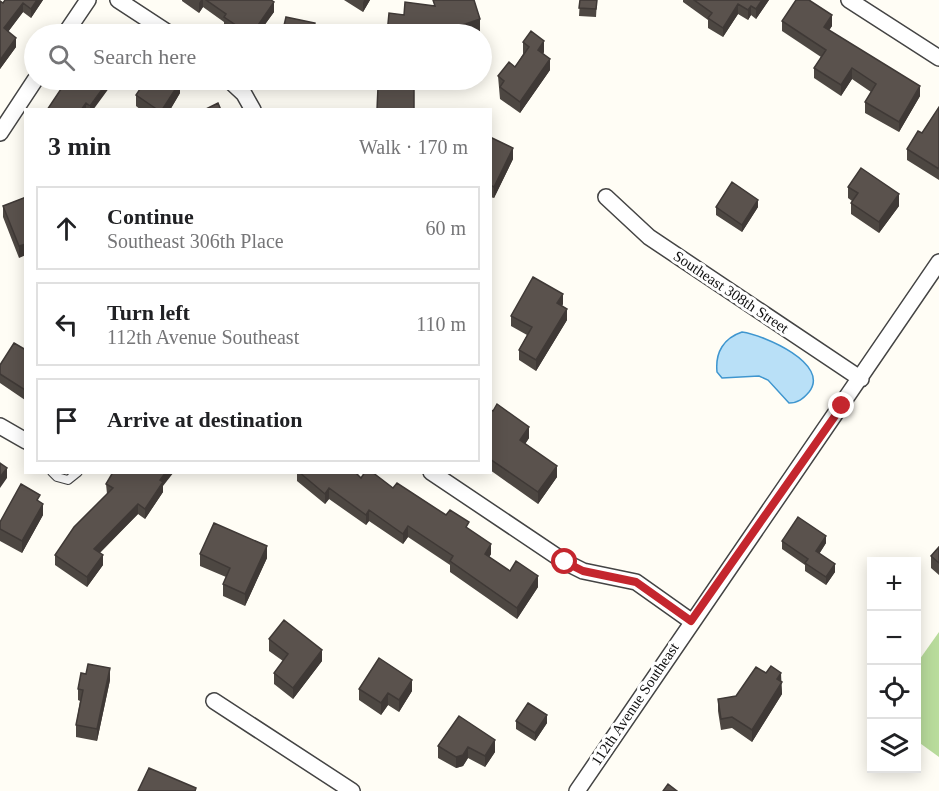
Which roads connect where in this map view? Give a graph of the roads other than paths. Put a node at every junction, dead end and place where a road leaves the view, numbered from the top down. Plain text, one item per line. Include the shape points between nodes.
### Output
1 (88, 0) edge
2 (118, 0) edge
3 (849, 0) edge
4 (72, 24) edge
5 (155, 24) edge
6 (939, 58) edge
7 (28, 90) edge
8 (240, 90) edge
9 (252, 108) edge
10 (0, 133) edge
11 (606, 197) dead end
12 (939, 262) edge
13 (861, 379) junction
14 (0, 426) edge
15 (24, 440) edge
16 (54, 474) edge
17 (76, 474) edge
18 (434, 474) edge
19 (691, 621) junction
20 (214, 701) dead end
21 (352, 791) edge
22 (576, 791) edge

1 - 4 street
2 - 5 street
3 - 6 street
7 - 10 street
8 - 9 street
11 - 13 street, Southeast 308th Street via 649,237
12 - 13 street, 112th Avenue Southeast
13 - 19 street, 112th Avenue Southeast
14 - 15 street
16 - 17 lane via 62,480
18 - 19 street via 565,562 583,571 636,582
19 - 22 street, 112th Avenue Southeast
20 - 21 street

